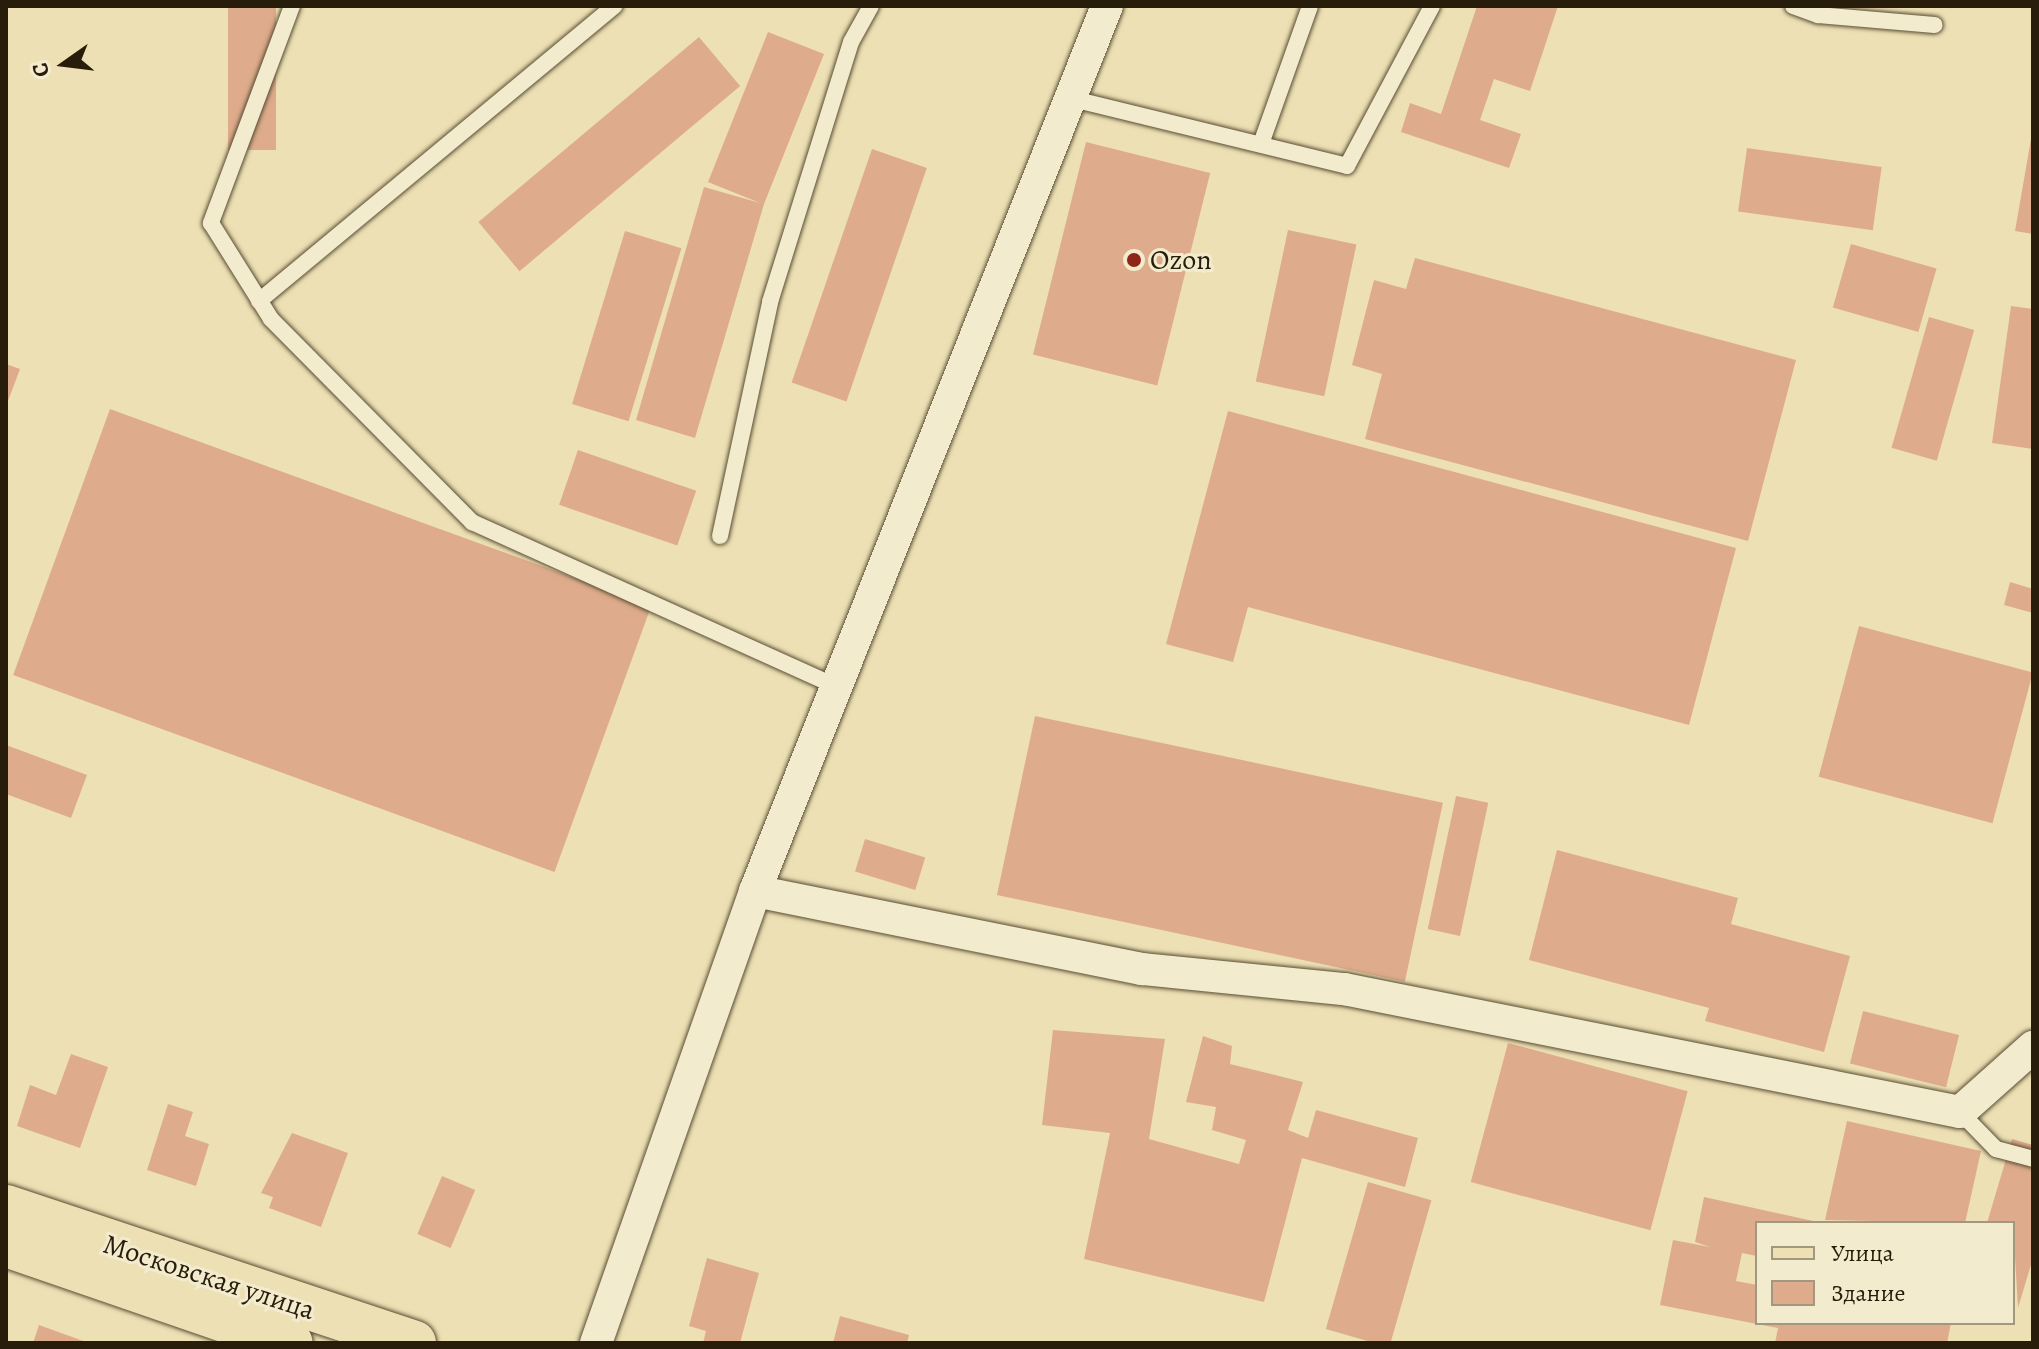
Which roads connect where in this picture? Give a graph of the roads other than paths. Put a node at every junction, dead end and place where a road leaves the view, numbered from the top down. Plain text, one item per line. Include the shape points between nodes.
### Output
1 (292, 6) edge
2 (614, 6) edge
3 (871, 6) edge
4 (1107, 6) edge
5 (1310, 6) edge
6 (1432, 6) edge
7 (1793, 6) edge
8 (1935, 25) dead end
9 (1073, 99) junction
10 (1262, 141) junction
11 (259, 301) junction
12 (720, 536) dead end
13 (837, 687) junction
14 (755, 891) junction
15 (2033, 1047) edge
16 (1960, 1112) junction
17 (2033, 1159) edge
18 (6, 1207) edge
19 (6, 1245) edge
20 (291, 1343) edge
21 (414, 1343) edge
22 (596, 1343) edge

1 - 11 lane via 211,223
2 - 11 lane
3 - 12 lane via 851,42 770,302
4 - 9 street
5 - 10 lane
6 - 10 lane via 1347,166
7 - 8 lane via 1818,15
9 - 10 lane
9 - 13 street
11 - 13 lane via 472,522
13 - 14 street
14 - 16 street via 1142,969 1344,989
14 - 22 street
15 - 16 street
16 - 17 lane via 1996,1149
18 - 21 main road, Московская улица
19 - 20 main road, Московская улица

